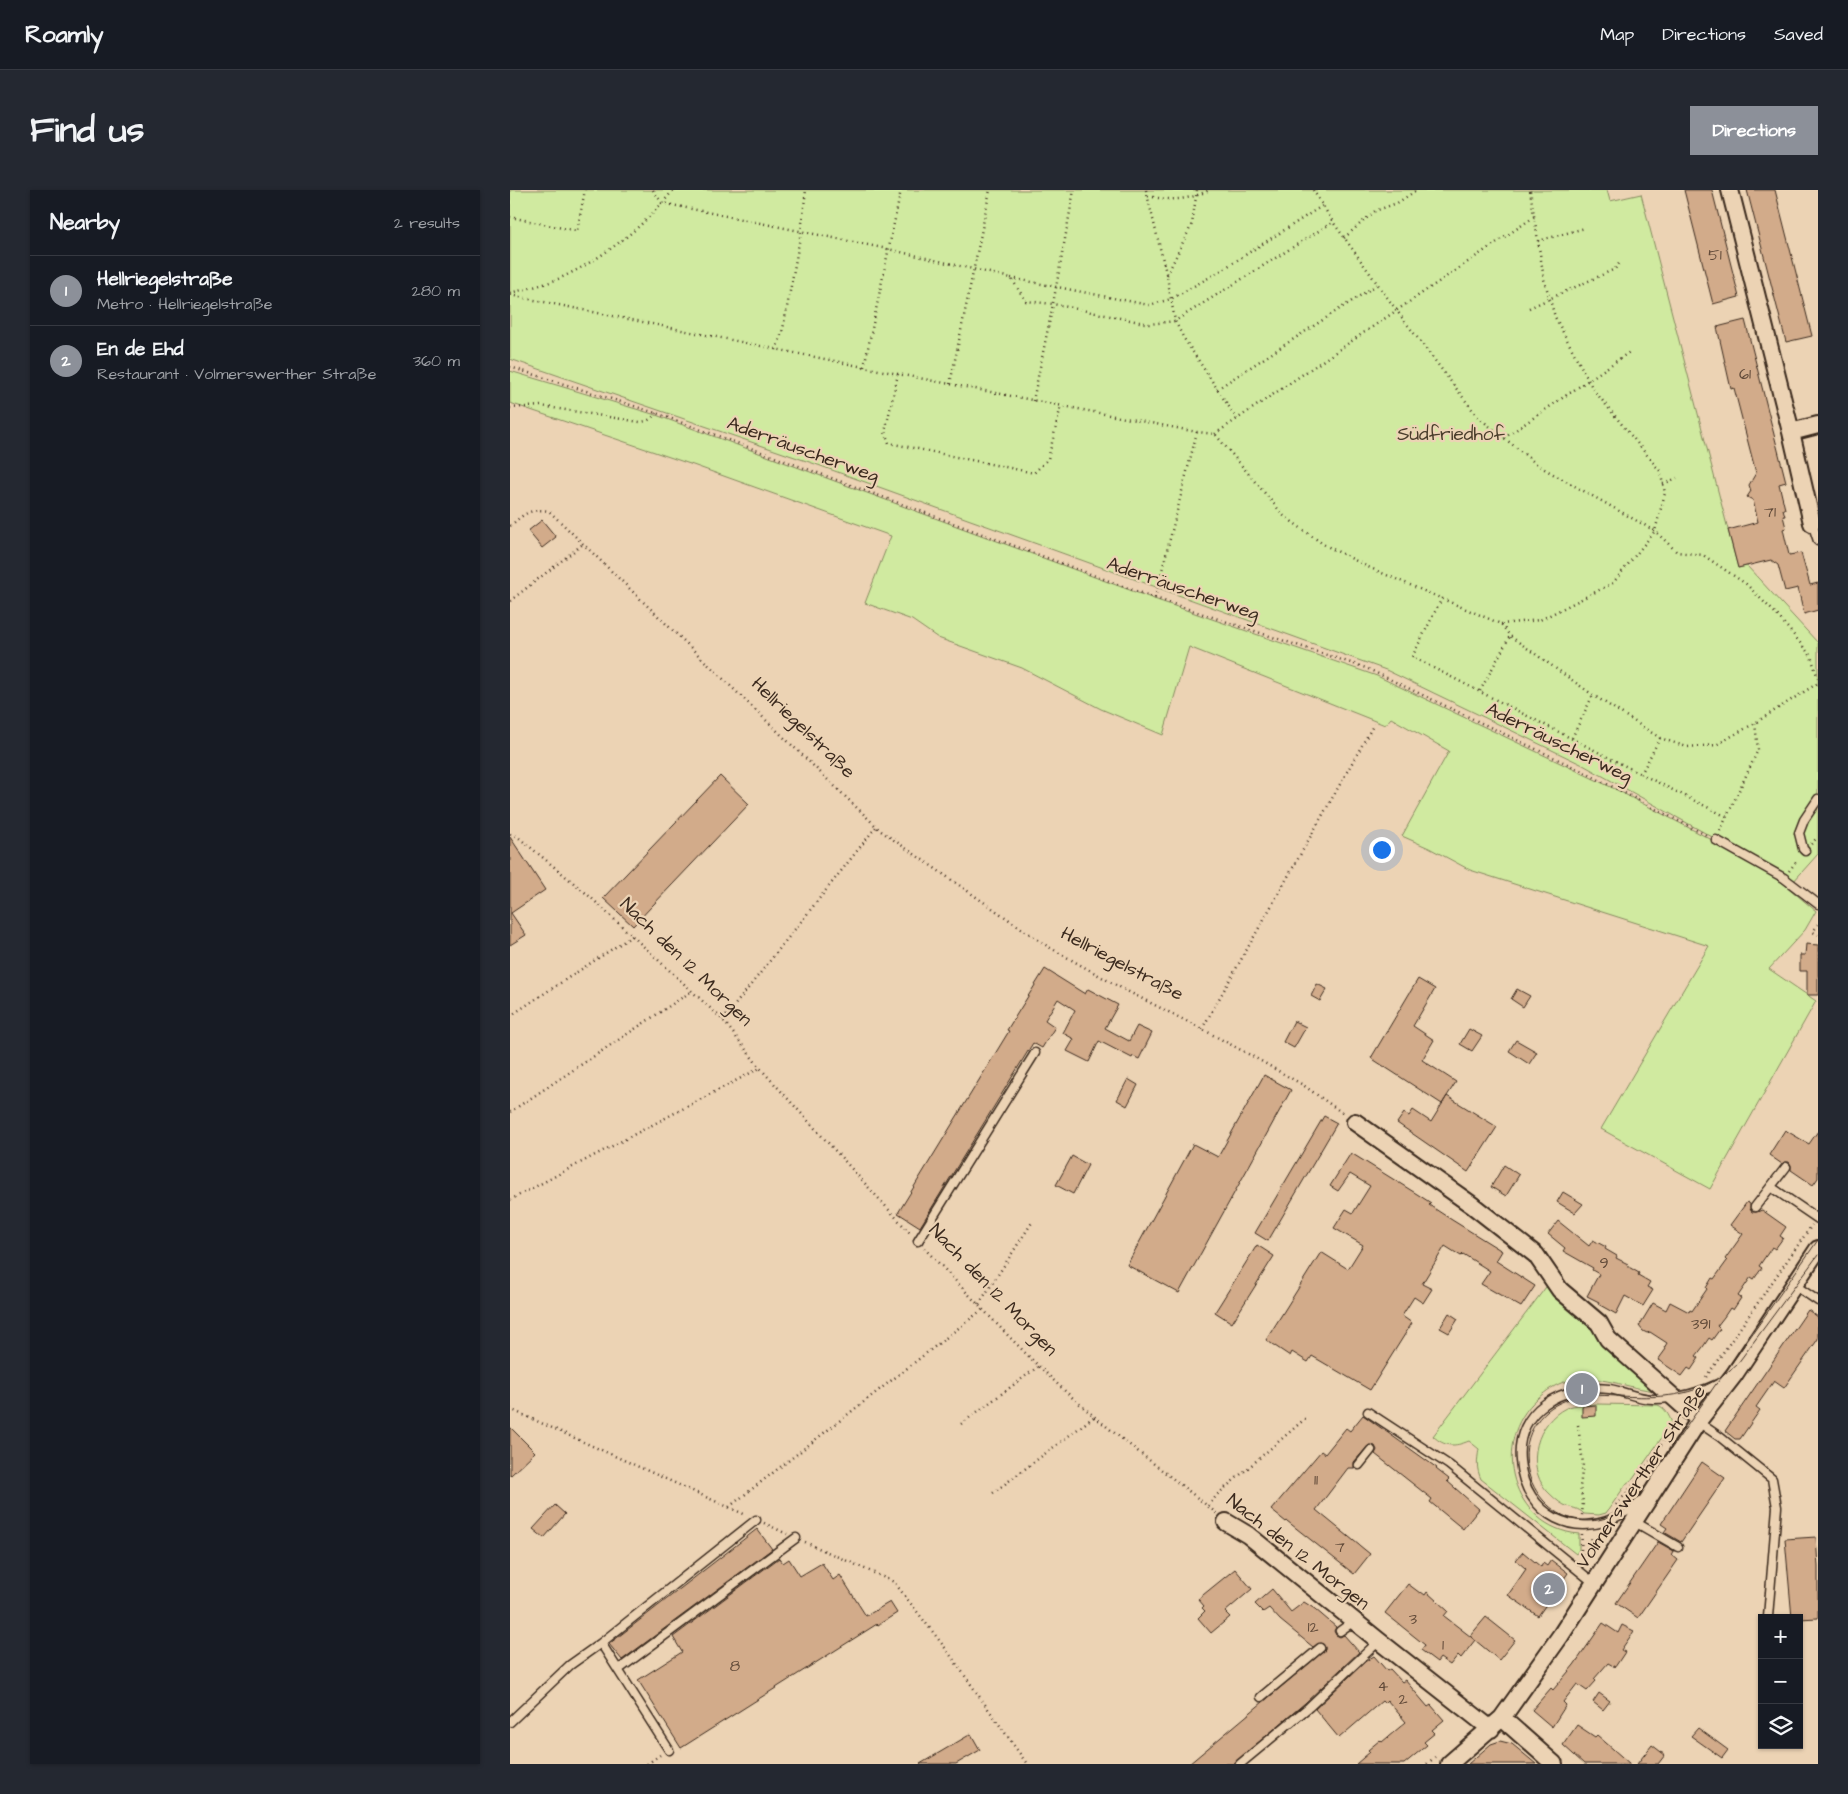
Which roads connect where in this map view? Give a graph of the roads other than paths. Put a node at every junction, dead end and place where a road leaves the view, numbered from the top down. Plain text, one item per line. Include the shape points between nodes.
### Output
1 (1730, 190) edge
2 (1818, 425) edge
3 (1791, 432) junction
4 (1812, 523) joint
5 (1818, 541) edge
6 (1818, 799) edge
7 (1716, 840) road end
8 (1805, 851) dead end
9 (1818, 904) edge
10 (1035, 1053) dead end
11 (1355, 1122) road end
12 (1786, 1167) dead end
13 (1771, 1187) junction
14 (1755, 1207) dead end
15 (1817, 1219) edge
16 (918, 1241) road end
17 (1818, 1249) edge
18 (1793, 1284) junction
19 (1818, 1301) edge
20 (1734, 1375) junction
21 (1673, 1398) junction
22 (1368, 1412) dead end
23 (1698, 1421) junction
24 (1371, 1450) dead end
25 (1359, 1465) dead end
26 (1665, 1474) junction
27 (1628, 1518) junction
28 (756, 1520) road end
29 (1226, 1522) road end
30 (796, 1538) road end
31 (1678, 1546) dead end
32 (1594, 1583) junction
33 (1768, 1614) edge
34 (1354, 1621) junction
35 (1340, 1631) dead end
36 (1379, 1641) junction
37 (601, 1643) junction
38 (1320, 1648) dead end
39 (618, 1670) junction
40 (1261, 1697) dead end
41 (510, 1722) edge
42 (1497, 1723) junction
43 (669, 1750) road end
44 (1240, 1764) edge
45 (1449, 1764) edge
46 (1554, 1764) edge

1 - 3 street
2 - 3 street
3 - 4 street
4 - 5 lane
6 - 8 lane via 1799,833
7 - 9 lane via 1784,878
10 - 16 lane
11 - 21 street via 1536,1255 1560,1290
12 - 13 lane
13 - 14 lane
13 - 15 lane
17 - 18 street, Volmerswerther Straße
18 - 19 lane
18 - 20 street, Volmerswerther Straße
20 - 21 lane via 1688,1396
20 - 23 street, Volmerswerther Straße
21 - 23 street
21 - 27 lane via 1650,1399 1592,1388 1568,1392 1540,1407 1526,1426 1520,1448 1521,1473 1543,1511 1573,1525 1591,1526
22 - 32 lane via 1449,1465
23 - 26 street, Volmerswerther Straße
23 - 33 lane via 1772,1479 1777,1507
24 - 25 lane
26 - 27 street, Volmerswerther Straße
26 - 27 lane
27 - 31 lane
27 - 32 street, Volmerswerther Straße
28 - 37 lane
29 - 34 street, Nach den 12 Morgen via 1248,1535
30 - 39 lane
32 - 42 street, Volmerswerther Straße
34 - 35 lane
34 - 36 street, Nach den 12 Morgen
36 - 42 street, Nach den 12 Morgen
36 - 44 lane via 1309,1707
37 - 39 lane
37 - 41 lane via 570,1665
38 - 40 lane
39 - 43 lane
42 - 45 street, Volmerswerther Straße
42 - 46 street, Nach den 12 Morgen

